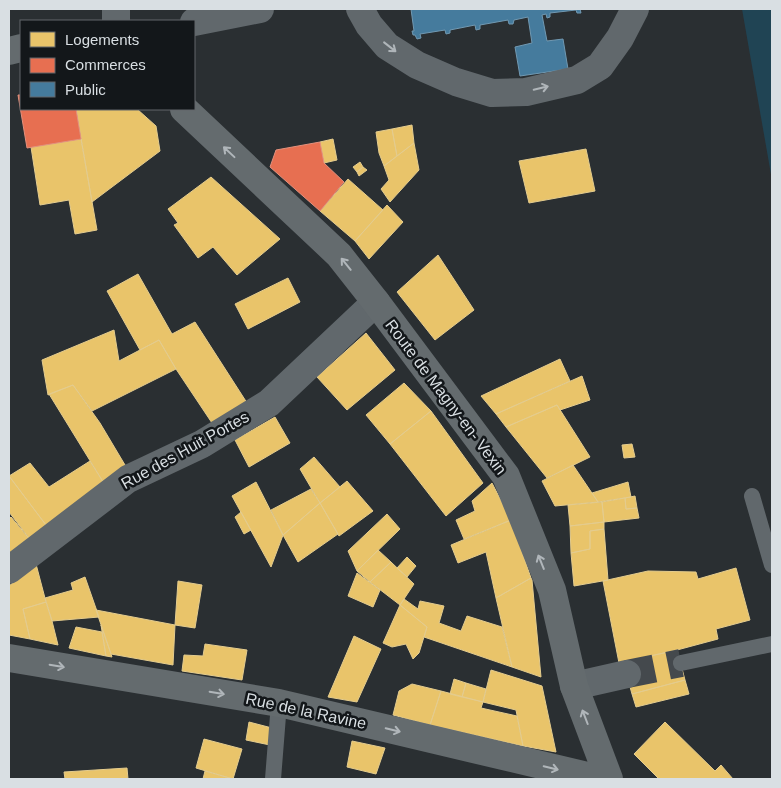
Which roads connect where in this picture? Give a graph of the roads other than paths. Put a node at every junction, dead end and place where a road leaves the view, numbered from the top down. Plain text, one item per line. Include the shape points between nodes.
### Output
1 (260, 9) edge
2 (360, 9) edge
3 (635, 9) edge
4 (195, 22) edge
5 (185, 110) edge
6 (376, 302) junction
7 (752, 496) dead end
8 (772, 565) edge
9 (9, 570) edge
10 (772, 644) edge
11 (9, 658) edge
12 (681, 663) tunnel mouth
13 (627, 674) tunnel mouth
14 (574, 686) junction
15 (279, 704) junction
16 (272, 779) edge
17 (600, 779) edge
18 (609, 779) edge

1 - 4 street
2 -> 3 street via 387,46 417,65 492,93 526,92 578,80 600,66
6 -> 5 main road, Route de Magny-en- Vexin via 339,255
6 - 9 street, Rue des Huit Portes via 269,403 202,444 128,479
14 -> 6 main road, Route de Magny-en- Vexin via 552,590 506,476
7 - 8 lane
10 - 12 lane
11 -> 15 main road, Rue de la Ravine
13 - 14 street
18 -> 14 main road, Route de Magny-en- Vexin
15 - 16 lane
15 -> 17 main road, Rue de la Ravine

